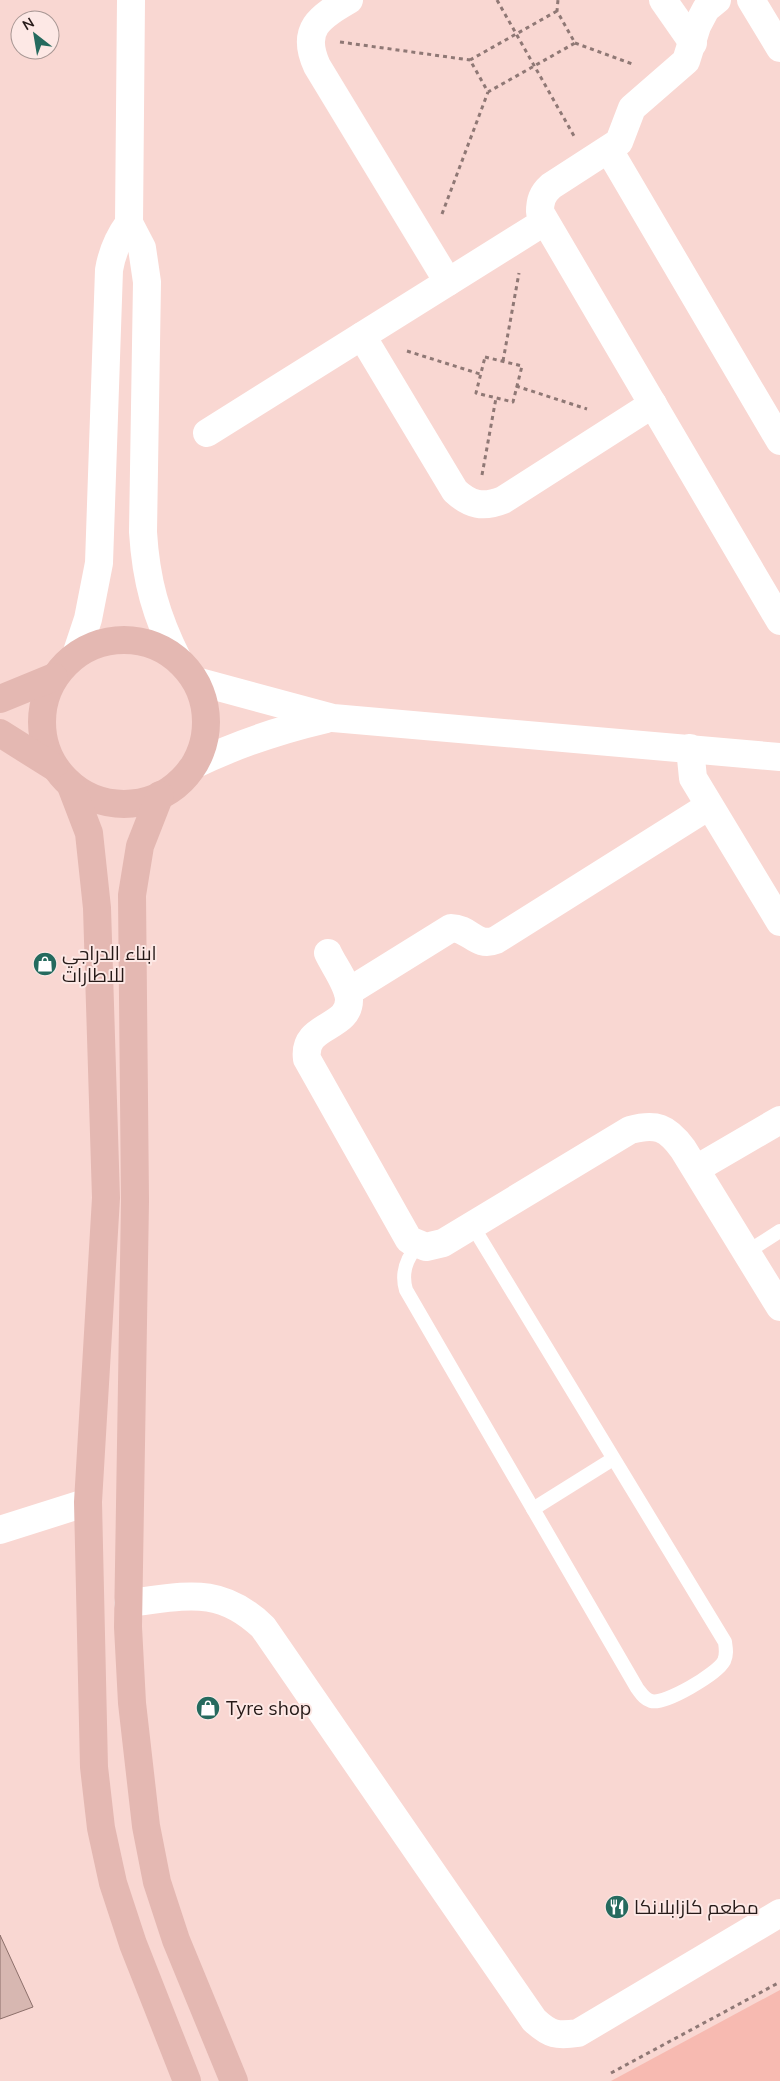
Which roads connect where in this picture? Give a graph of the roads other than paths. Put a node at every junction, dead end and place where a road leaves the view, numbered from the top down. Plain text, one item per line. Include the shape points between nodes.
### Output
1 (132, 0) edge
2 (349, 0) edge
3 (663, 0) edge
4 (717, 0) edge
5 (751, 0) edge
6 (693, 43) junction
7 (780, 48) edge
8 (599, 156) junction
9 (129, 223) junction
10 (535, 227) junction
11 (448, 282) junction
12 (362, 336) junction
13 (653, 404) junction
14 (207, 433) dead end
15 (780, 441) edge
16 (780, 621) edge
17 (76, 655) junction
18 (178, 660) junction
19 (54, 677) junction
20 (196, 682) junction
21 (0, 699) edge
22 (332, 718) junction
23 (0, 733) edge
24 (690, 748) junction
25 (780, 757) edge
26 (194, 765) junction
27 (63, 776) junction
28 (160, 795) junction
29 (709, 806) junction
30 (780, 922) edge
31 (328, 953) dead end
32 (348, 992) junction
33 (780, 1120) edge
34 (696, 1169) junction
35 (472, 1225) junction
36 (780, 1231) edge
37 (418, 1245) junction
38 (747, 1252) junction
39 (780, 1307) edge
40 (613, 1459) junction
41 (88, 1502) junction
42 (533, 1509) junction
43 (0, 1530) edge
44 (128, 1603) junction
45 (780, 1913) edge
46 (187, 2081) edge
47 (234, 2081) edge

1 - 9 street
2 - 11 street via 316,24 310,38 310,52
3 - 6 street
4 - 6 street via 706,9
5 - 7 street
6 - 8 street via 686,61 632,108 619,142
8 - 10 street via 543,193
8 - 15 street
9 - 17 street via 118,237 109,270 100,563 88,619
9 - 18 street via 142,248 148,282 145,565 161,627
10 - 11 street
10 - 13 street
11 - 12 street
12 - 13 street via 455,491 464,500 477,505 503,500
12 - 14 street
13 - 16 street
17 - 18 main road via 102,643 139,641 160,648
17 - 19 main road
18 - 20 main road
19 - 21 main road
19 - 27 main road via 44,699 41,722 45,746
20 - 22 street
20 - 26 main road via 204,702 206,723 203,745
22 - 24 street
22 - 26 street via 271,733
23 - 27 main road
24 - 25 street
24 - 29 street via 693,778
26 - 28 main road via 179,782
27 - 28 main road via 92,798 114,803 138,803
27 - 41 main road via 89,833 97,908 106,1198
28 - 44 main road via 140,846 132,896 135,1201
29 - 30 street
29 - 32 street via 496,940 490,943 477,941 463,930 452,928
31 - 32 street
32 - 37 street via 345,1014 315,1035 308,1044 308,1059 402,1232
33 - 34 street
34 - 35 street via 673,1136 661,1128 646,1126 630,1130
34 - 38 street
35 - 37 street via 434,1246
35 - 40 lane
36 - 38 lane
37 - 42 lane via 406,1263 406,1290
38 - 39 street
40 - 42 lane
40 - 42 lane via 725,1642 724,1662 670,1699 651,1701 642,1696
41 - 43 street
41 - 46 main road via 93,1758 101,1828 113,1883 133,1944
44 - 45 street via 197,1595 216,1598 250,1614 263,1627 534,2020 545,2030 559,2036 578,2033
44 - 47 main road via 138,1762 157,1882 176,1940

